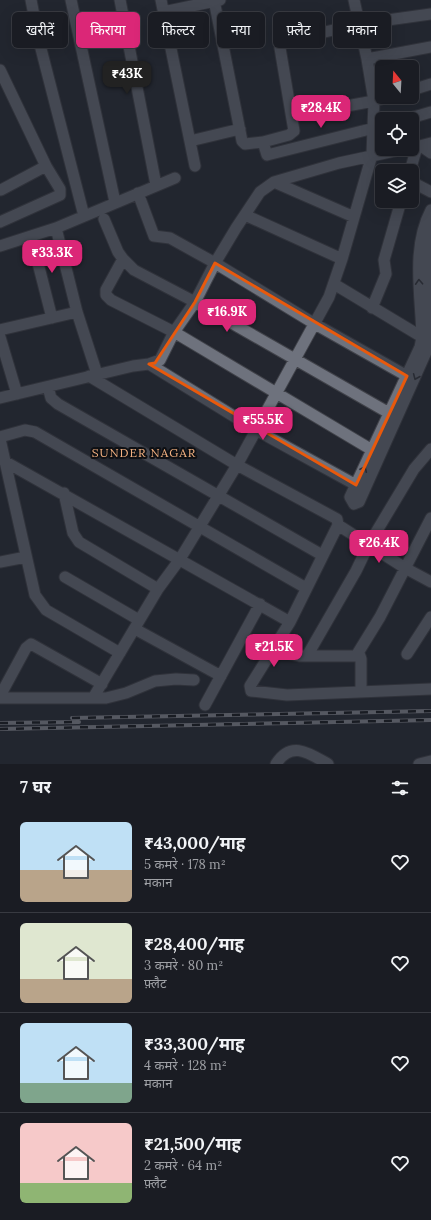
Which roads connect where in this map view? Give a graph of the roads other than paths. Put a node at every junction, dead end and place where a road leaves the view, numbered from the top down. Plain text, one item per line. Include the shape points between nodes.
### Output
1 (31, 0) edge
2 (71, 0) edge
3 (120, 0) edge
4 (161, 0) edge
5 (216, 0) edge
6 (354, 0) edge
7 (163, 12) joint
8 (356, 12) edge
9 (431, 14) edge
10 (391, 20) edge
11 (333, 30) edge
12 (431, 47) edge
13 (171, 48) edge
14 (364, 48) edge
15 (367, 59) junction
16 (0, 70) edge
17 (431, 84) edge
18 (419, 88) edge
19 (374, 101) junction
20 (376, 112) edge
21 (431, 112) edge
22 (292, 116) junction
23 (419, 116) edge
24 (375, 128) edge
25 (240, 129) junction
26 (190, 141) junction
27 (375, 141) edge
28 (263, 142) junction
29 (420, 146) edge
30 (431, 153) edge
31 (375, 154) edge
32 (372, 155) junction
33 (413, 164) edge
34 (46, 166) junction
35 (195, 166) dead end
36 (175, 178) dead end
37 (274, 182) junction
38 (156, 186) junction
39 (419, 186) edge
40 (0, 190) edge
41 (431, 192) edge
42 (138, 193) junction
43 (115, 202) junction
44 (399, 208) edge
45 (431, 210) edge
46 (245, 215) junction
47 (84, 216) junction
48 (354, 217) junction
49 (104, 219) dead end
50 (0, 222) edge
51 (56, 228) junction
52 (428, 232) edge
53 (31, 236) junction
54 (0, 246) edge
55 (123, 259) junction
56 (342, 259) junction
57 (215, 263) junction
58 (334, 284) junction
59 (195, 302) junction
60 (372, 308) junction
61 (77, 312) junction
62 (52, 318) junction
63 (315, 324) junction
64 (0, 330) edge
65 (174, 332) junction
66 (0, 337) edge
67 (422, 337) junction
68 (295, 359) junction
69 (149, 364) junction
70 (93, 375) junction
71 (407, 376) junction
72 (48, 387) junction
73 (16, 394) junction
74 (277, 395) junction
75 (0, 398) edge
76 (389, 413) junction
77 (256, 430) junction
78 (0, 438) edge
79 (431, 449) edge
80 (372, 450) junction
81 (4, 461) junction
82 (237, 465) junction
83 (356, 485) junction
84 (64, 494) junction
85 (218, 495) junction
86 (431, 518) edge
87 (338, 525) junction
88 (200, 527) junction
89 (369, 544) junction
90 (322, 555) junction
91 (26, 557) junction
92 (180, 559) junction
93 (0, 562) edge
94 (405, 568) junction
95 (65, 578) dead end
96 (431, 582) edge
97 (306, 588) junction
98 (158, 589) junction
99 (260, 604) junction
100 (431, 617) edge
101 (290, 622) junction
102 (137, 624) junction
103 (272, 650) junction
104 (120, 653) junction
105 (407, 654) dead end
106 (307, 656) junction
107 (356, 656) junction
108 (221, 676) junction
109 (194, 680) dead end
110 (102, 684) junction
111 (431, 689) edge
112 (361, 691) junction
113 (0, 697) edge
114 (93, 698) junction
115 (205, 705) dead end
116 (431, 761) edge
117 (276, 764) edge
118 (328, 764) edge
119 (419, 764) edge

1 - 47 street via 39,41
2 - 43 street
3 - 38 street
4 - 7 street
5 - 7 street
5 - 25 street
6 - 8 street
9 - 10 street
11 - 22 street via 281,43
12 - 15 street
13 - 26 street
14 - 15 street
15 - 19 street
16 - 34 street
17 - 18 street
19 - 20 street
19 - 22 street
21 - 23 street
22 - 28 street via 294,133
24 - 28 street via 267,155
25 - 26 street
25 - 28 street via 245,144
26 - 35 street
27 - 32 street
29 - 30 street
29 - 33 street
31 - 32 street
32 - 37 street
32 - 48 street
34 - 40 street
34 - 50 street via 60,189 60,195
36 - 38 street
37 - 46 street via 260,192
37 - 48 street
38 - 42 street
39 - 41 street
42 - 43 street
42 - 57 street via 154,236 170,238
43 - 47 street
44 - 60 street via 384,260 386,274
45 - 52 street
46 - 56 street
46 - 57 street
47 - 51 street
48 - 56 street
49 - 55 street
51 - 53 street
51 - 61 street
67 -> 52 street via 419,259
52 -> 83 street via 427,350 356,504 350,497
53 - 54 street
53 - 62 street
55 - 59 street via 134,270
55 - 65 street via 106,290 106,295 111,300
56 - 58 street
57 - 59 street
57 - 63 street
58 - 60 street
58 - 63 street
59 - 65 street
59 - 68 street
60 - 67 street
61 - 62 street
61 - 70 street
62 - 64 street
63 - 68 street
63 - 71 street
65 - 69 street via 160,360
65 - 74 street
66 - 73 street
67 - 71 street via 417,356
68 - 74 street
68 - 76 street
69 - 70 street
69 - 77 street
70 - 72 street
70 - 82 street
71 - 76 street
72 - 73 street
72 - 85 street via 51,398 58,404
73 - 75 street
74 - 77 street
74 - 80 street
76 - 80 street
77 - 82 street
77 - 83 street
78 - 81 street
78 - 88 street via 25,430 35,432
79 - 89 street via 414,469
83 -> 80 street
81 - 84 street
81 - 91 street
82 - 85 street
82 - 87 street via 335,516
84 - 92 street
84 - 98 street via 73,533 79,542
85 - 88 street
85 - 90 street
86 - 94 street
87 - 89 street
87 - 90 street
88 - 92 street
88 - 97 street
89 - 94 street
89 - 106 street
90 - 97 street
91 - 93 street
91 - 104 street via 35,595 43,607
92 - 98 street
92 - 99 street
94 - 96 street
94 - 107 street
95 - 102 street
97 - 101 street
98 - 102 street
99 - 101 street
99 - 108 street
100 - 105 street
101 - 103 street
102 - 104 street
102 - 108 street
103 - 106 street
103 - 112 street via 250,686 251,691 287,695
104 - 110 street
106 - 107 street
107 - 112 street via 361,658
108 - 115 street
109 - 114 street via 155,681 113,697
110 - 113 street via 31,644 26,648
110 - 114 street
111 - 112 street
113 - 114 street
116 - 119 street
117 - 118 street via 281,755 300,750

